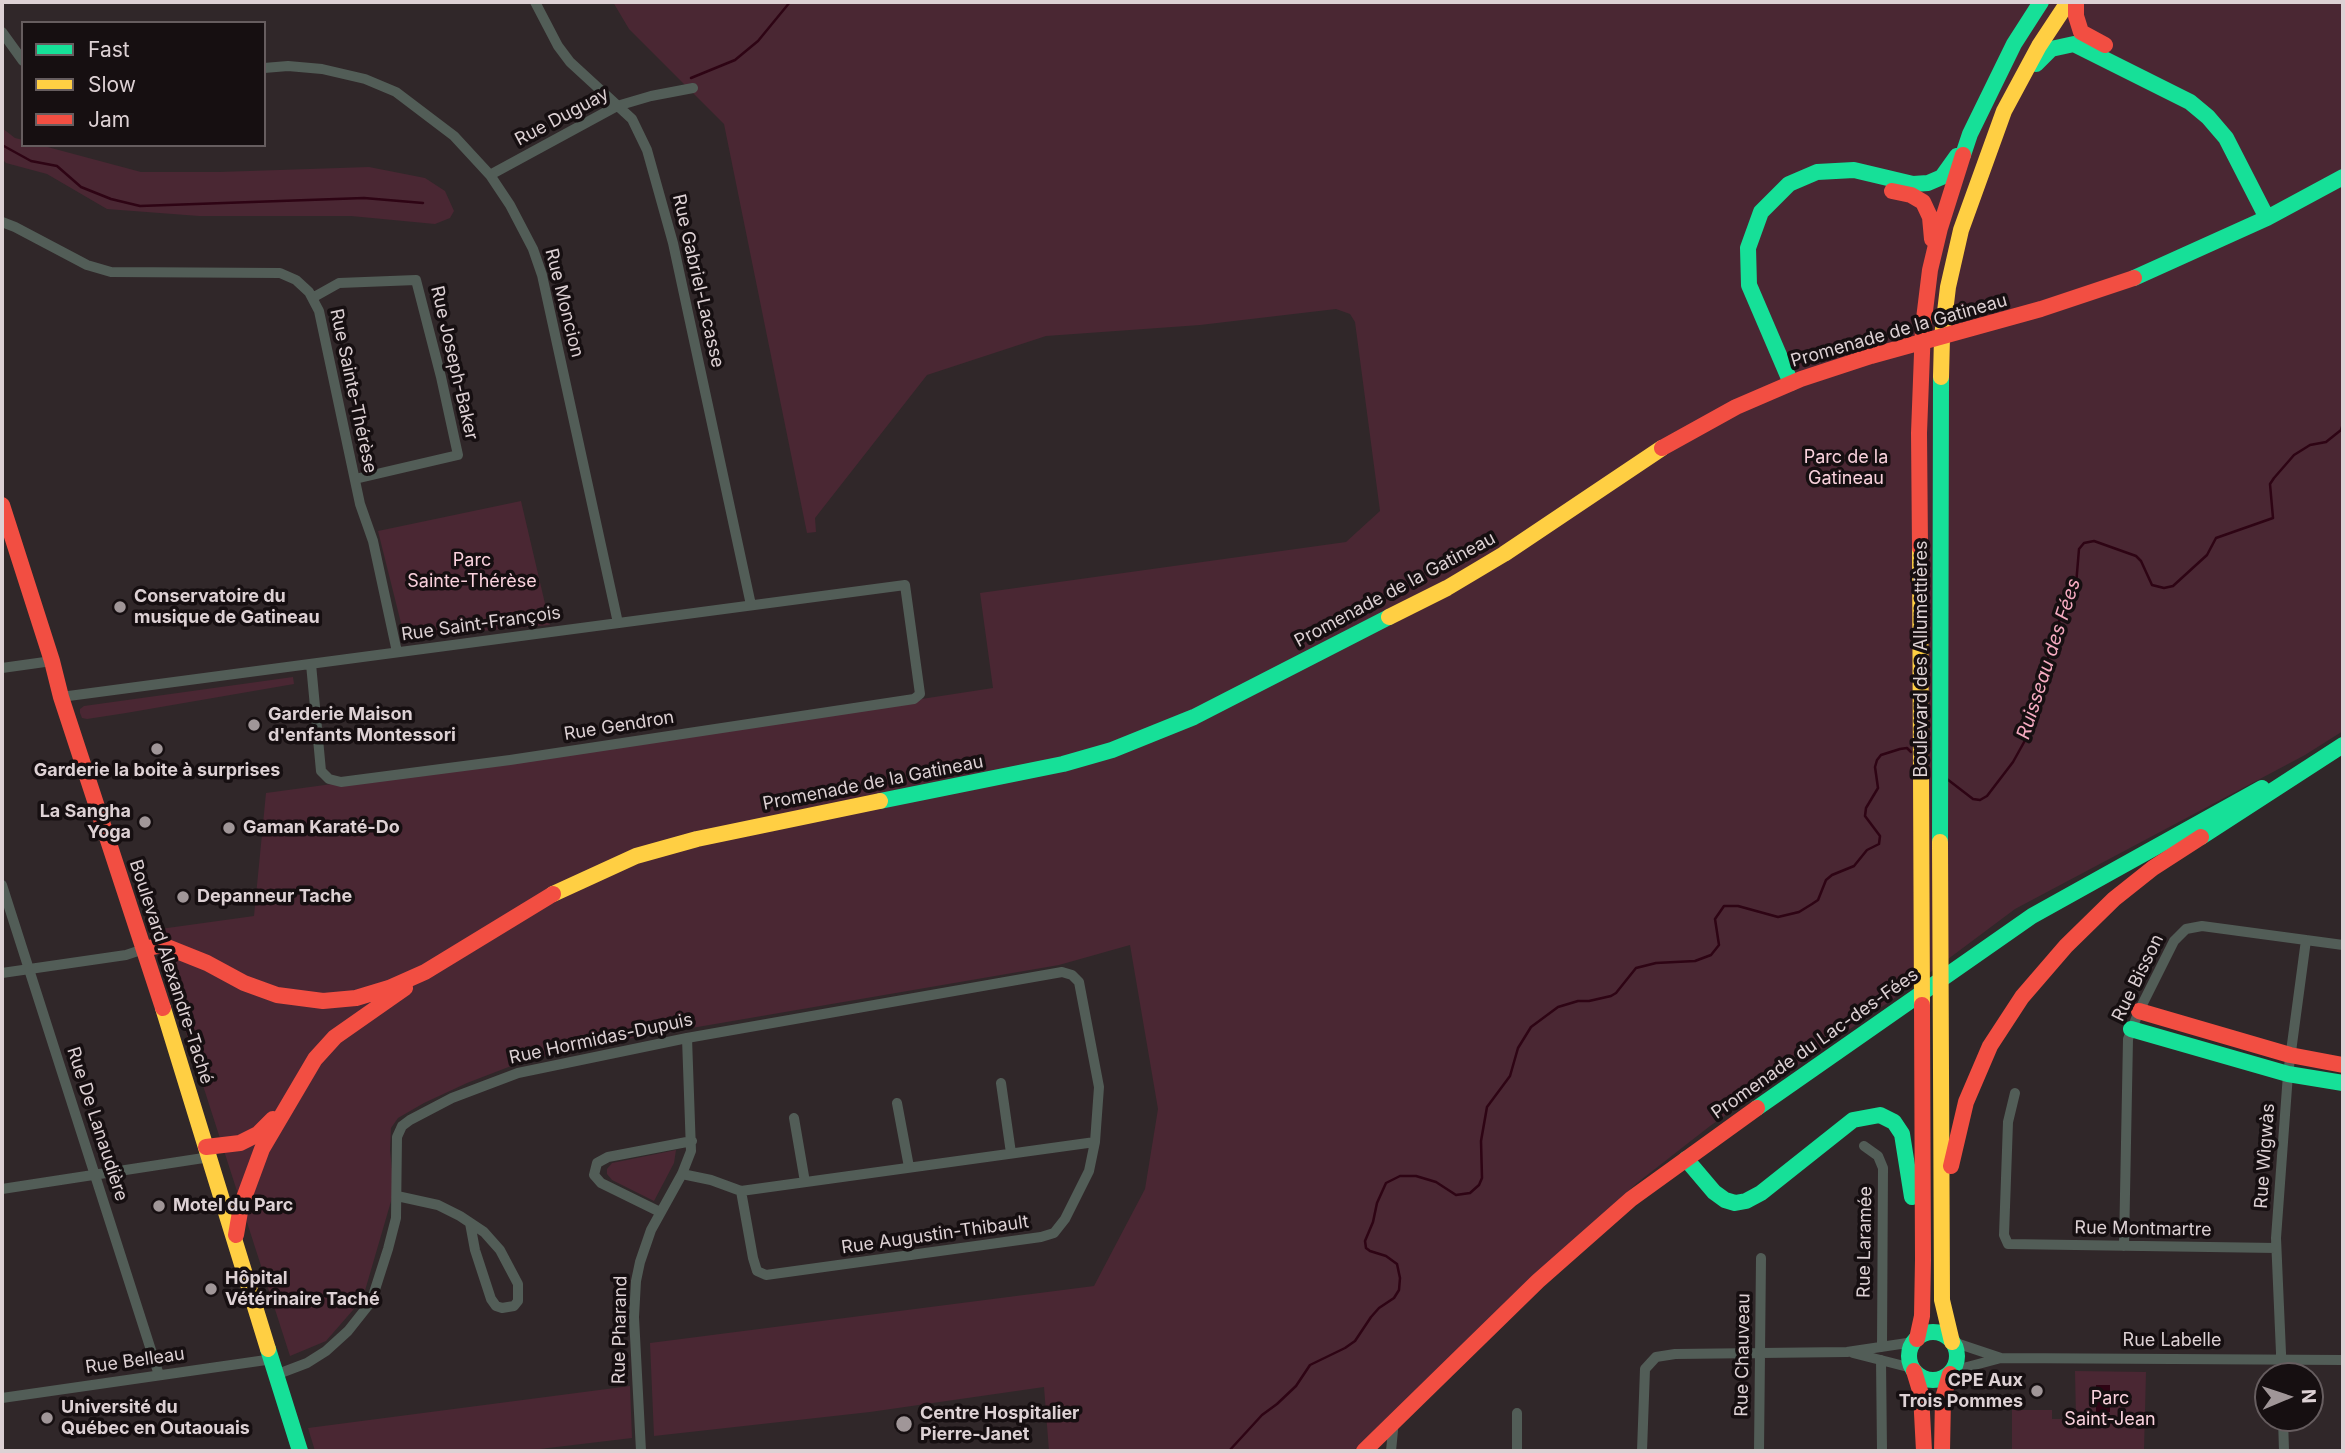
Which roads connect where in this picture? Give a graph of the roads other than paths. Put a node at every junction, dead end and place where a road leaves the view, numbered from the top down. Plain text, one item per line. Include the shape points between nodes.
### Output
1 (534, 2) edge
2 (2041, 2) edge
3 (2068, 2) edge
4 (2076, 2) edge
5 (2, 32) edge
6 (21, 58) edge
7 (266, 68) edge
8 (2017, 85) junction
9 (693, 88) dead end
10 (617, 106) junction
11 (1970, 134) junction
12 (490, 175) junction
13 (2343, 177) edge
14 (2272, 215) junction
15 (2, 222) edge
16 (1930, 270) junction
17 (314, 298) junction
18 (1796, 381) junction
19 (355, 480) junction
20 (2, 505) edge
21 (905, 585) joint
22 (751, 605) junction
23 (618, 623) junction
24 (397, 652) junction
25 (52, 661) junction
26 (312, 664) junction
27 (2, 668) edge
28 (61, 697) junction
29 (2343, 744) edge
30 (2, 885) edge
31 (2306, 940) junction
32 (2343, 945) edge
33 (144, 949) junction
34 (438, 964) junction
35 (29, 969) junction
36 (2, 973) edge
37 (1072, 975) joint
38 (2139, 1011) junction
39 (2131, 1029) junction
40 (687, 1038) junction
41 (2290, 1055) junction
42 (2343, 1065) edge
43 (2288, 1073) junction
44 (1001, 1083) dead end
45 (2343, 1083) edge
46 (2015, 1093) dead end
47 (897, 1102) dead end
48 (284, 1108) junction
49 (793, 1118) dead end
50 (692, 1141) junction
51 (1095, 1142) junction
52 (1864, 1146) dead end
53 (208, 1152) junction
54 (1012, 1153) junction
55 (1686, 1159) junction
56 (909, 1167) junction
57 (682, 1174) junction
58 (95, 1175) junction
59 (805, 1182) junction
60 (2, 1189) edge
61 (741, 1191) junction
62 (397, 1196) junction
63 (660, 1212) junction
64 (470, 1223) junction
65 (1941, 1236) junction
66 (236, 1238) junction
67 (2124, 1246) junction
68 (2276, 1248) junction
69 (1761, 1258) dead end
70 (1923, 1281) junction
71 (1915, 1340) junction
72 (1953, 1342) junction
73 (1882, 1346) junction
74 (1760, 1352) junction
75 (1847, 1352) junction
76 (2001, 1358) junction
77 (2281, 1359) junction
78 (1881, 1360) junction
79 (2343, 1360) edge
80 (2281, 1362) edge
81 (275, 1366) junction
82 (1913, 1370) junction
83 (1951, 1373) junction
84 (159, 1375) junction
85 (2, 1398) edge
86 (1517, 1413) dead end
87 (1394, 1420) junction
88 (2283, 1432) edge
89 (300, 1451) edge
90 (641, 1451) edge
91 (1364, 1451) edge
92 (1391, 1451) edge
93 (1517, 1451) edge
94 (1642, 1451) edge
95 (1759, 1451) edge
96 (1882, 1451) edge
97 (1924, 1451) edge
98 (1942, 1451) edge
99 (2284, 1451) edge

1 - 10 street, Rue Gabriel-Lacasse via 570,62
2 - 11 main road, Boulevard des Allumettières via 2009,54
3 - 8 main road, Boulevard des Allumettières
4 - 14 main road via 2081,32 2192,90 2223,116 2238,136
5 - 6 street
7 - 12 street, Rue Moncion via 322,69 396,92 454,136
8 - 14 main road via 2051,49 2074,44 2179,94 2225,138
8 - 65 main road, Boulevard des Allumettières via 1970,200 1944,314 1940,391
9 - 10 street, Rue Duguay
10 - 12 street, Rue Duguay
10 - 22 street, Rue Gabriel-Lacasse via 637,126 667,215
11 - 16 main road, Boulevard des Allumettières
11 - 18 main road via 1948,171 1935,181 1913,184 1854,170 1817,172 1789,184 1761,212 1748,248 1749,285
12 - 23 street, Rue Moncion via 519,219 542,275
13 - 14 main road, Promenade de la Gatineau
14 - 18 main road, Promenade de la Gatineau via 2134,278 2072,300
15 - 17 street, Rue Sainte-Thérèse via 110,272 280,273 296,280
16 - 18 main road via 1931,224 1927,208 1917,198 1839,180 1811,186 1784,201 1764,230 1757,269
16 - 70 main road, Boulevard des Allumettières via 1919,374
17 - 19 street, Rue Sainte-Thérèse
17 - 19 street, Rue Joseph-Baker via 340,283 416,279 441,377 458,455
18 - 34 main road, Promenade de la Gatineau via 1675,439 1447,588 1172,727 1063,764 708,836 636,856 562,889
19 - 24 street, Rue Sainte-Thérèse
20 - 25 main road, Boulevard Alexandre-Taché
21 - 22 street, Rue Saint-François
21 - 26 street, Rue Gendron via 920,694 914,699 341,782 321,771
22 - 23 street, Rue Saint-François
23 - 24 street, Rue Saint-François
24 - 26 street, Rue Saint-François
25 - 27 street
25 - 28 main road, Boulevard Alexandre-Taché
26 - 28 street, Rue Saint-François
28 - 33 main road, Boulevard Alexandre-Taché
29 - 55 main road, Promenade du Lac-des-Fées via 2032,916
29 - 65 main road via 2153,868 2090,921 2034,982 1999,1029 1973,1082 1955,1144
30 - 35 street, Rue De Lanaudière
31 - 32 street, Rue Bisson
31 - 38 street, Rue Bisson via 2210,926 2186,929 2175,941
31 - 41 street, Rue Wìgwàs
33 - 34 main road, Promenade de la Gatineau via 162,945 261,989 323,1001 380,991
33 - 35 street
33 - 53 main road, Boulevard Alexandre-Taché
34 - 48 main road, Promenade de la Gatineau via 335,1037
35 - 36 street
35 - 58 street, Rue De Lanaudière
37 - 40 street, Rue Hormidas-Dupuis via 1062,972
37 - 51 street, Rue Augustin-Thibault via 1081,987 1099,1087
38 - 39 street, Rue Bisson
38 - 41 main road
39 - 43 main road
39 - 67 street, Rue Bisson
40 - 50 street, Rue Pharand
40 - 62 street, Rue Hormidas-Dupuis via 518,1073 426,1111 402,1126 397,1137
41 - 42 main road
41 - 43 street, Rue Wìgwàs
43 - 45 main road
43 - 68 street, Rue Wìgwàs
44 - 54 street
46 - 67 street, Rue Montmartre via 2008,1133 2004,1235 2008,1244
47 - 56 street
48 - 53 main road, Promenade de la Gatineau via 258,1134
48 - 66 main road, Promenade de la Gatineau via 249,1180
49 - 59 street
50 - 57 street, Rue Pharand
50 - 63 street via 597,1163 594,1175 601,1183
51 - 54 street
51 - 61 street, Rue Augustin-Thibault via 1089,1171 1071,1207 1058,1229 1048,1235 777,1275 761,1273 755,1265
52 - 73 street, Rue Laramée via 1878,1156 1883,1168
53 - 58 street
53 - 66 main road, Boulevard Alexandre-Taché
54 - 56 street
55 - 70 main road via 1720,1196 1740,1202 1761,1193 1853,1120 1872,1115 1887,1118 1905,1142
55 - 87 main road, Promenade du Lac-des-Fées via 1583,1240
56 - 59 street
57 - 61 street
57 - 63 street, Rue Pharand
58 - 60 street
58 - 84 street, Rue De Lanaudière
59 - 61 street
62 - 64 street via 438,1205
62 - 81 street, Rue Hormidas-Dupuis via 396,1218 370,1302 326,1351 307,1363
63 - 90 street, Rue Pharand via 640,1262 635,1298
64 - 64 street via 492,1299 502,1308 514,1306 519,1293 512,1272 492,1240
65 - 72 main road, Boulevard des Allumettières via 1943,1307
66 - 81 main road, Boulevard Alexandre-Taché
67 - 68 street, Rue Montmartre
68 - 77 street, Rue Wìgwàs
69 - 74 street, Rue Chauveau
70 - 71 main road, Boulevard des Allumettières via 1922,1316
71 - 72 main road via 1935,1332
71 - 73 street
71 - 82 main road via 1910,1352
72 - 76 street, Rue Labelle
72 - 83 main road via 1957,1355
73 - 75 street
74 - 75 street
74 - 94 street via 1675,1354 1651,1361 1644,1373
74 - 95 street, Rue Chauveau
75 - 78 street
76 - 77 street, Rue Labelle
76 - 83 street, Rue Labelle
77 - 79 street, Rue Labelle
77 - 80 street, Rue Wìgwàs
78 - 82 street
78 - 96 street
81 - 84 street, Rue Belleau
81 - 89 main road, Boulevard Alexandre-Taché
82 - 83 main road via 1936,1381
82 - 97 main road via 1921,1394
83 - 98 main road via 1943,1398
84 - 85 street, Rue Belleau
86 - 93 street
87 - 91 main road, Promenade du Lac-des-Fées
87 - 92 street
88 - 99 street

